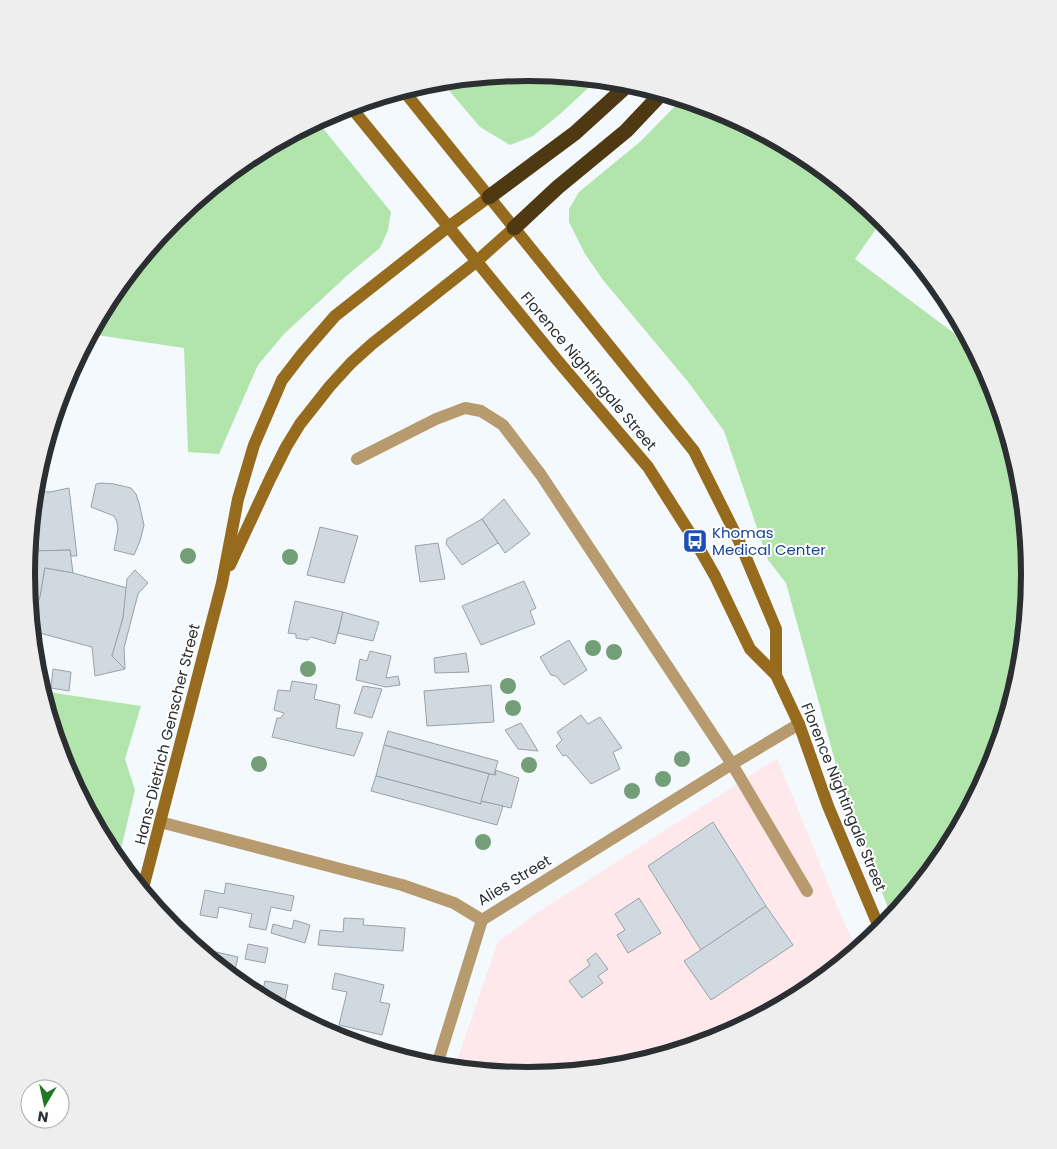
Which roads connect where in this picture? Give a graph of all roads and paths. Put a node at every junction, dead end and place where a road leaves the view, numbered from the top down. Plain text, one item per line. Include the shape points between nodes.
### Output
1 (623, 90) edge
2 (408, 96) edge
3 (657, 98) edge
4 (356, 113) edge
5 (489, 197) junction
6 (448, 227) junction
7 (514, 228) junction
8 (477, 261) junction
9 (357, 459) dead end
10 (222, 583) junction
11 (776, 675) junction
12 (799, 724) junction
13 (732, 764) junction
14 (160, 822) junction
15 (144, 884) edge
16 (806, 891) dead end
17 (482, 920) junction
18 (877, 923) edge
19 (438, 1060) edge

1 - 5 highway via 575,132
2 - 5 main road, Florence Nightingale Street
3 - 7 highway via 626,131
4 - 6 main road, Florence Nightingale Street
5 - 6 main road, Hans-Dietrich Genscher Street
5 - 7 main road, Florence Nightingale Street
6 - 8 main road, Florence Nightingale Street
6 - 10 main road, Hans-Dietrich Genscher Street via 336,316 282,380 254,445 238,499
7 - 8 main road, Hans-Dietrich Genscher Street
7 - 11 main road, Florence Nightingale Street via 694,451 739,541 776,629
8 - 10 main road, Hans-Dietrich Genscher Street via 358,357 330,386 300,424 270,479
8 - 11 main road, Florence Nightingale Street via 648,467 715,576 750,649
9 - 13 street via 465,408 481,411 503,425 540,475
10 - 14 main road, Hans-Dietrich Genscher Street
11 - 12 main road, Florence Nightingale Street
12 - 13 street, Alies Street
12 - 18 main road, Florence Nightingale Street via 828,806
13 - 16 street
13 - 17 street, Alies Street
14 - 15 main road, Hans-Dietrich Genscher Street
14 - 17 street, Alies Street via 402,885 454,903
17 - 19 street

